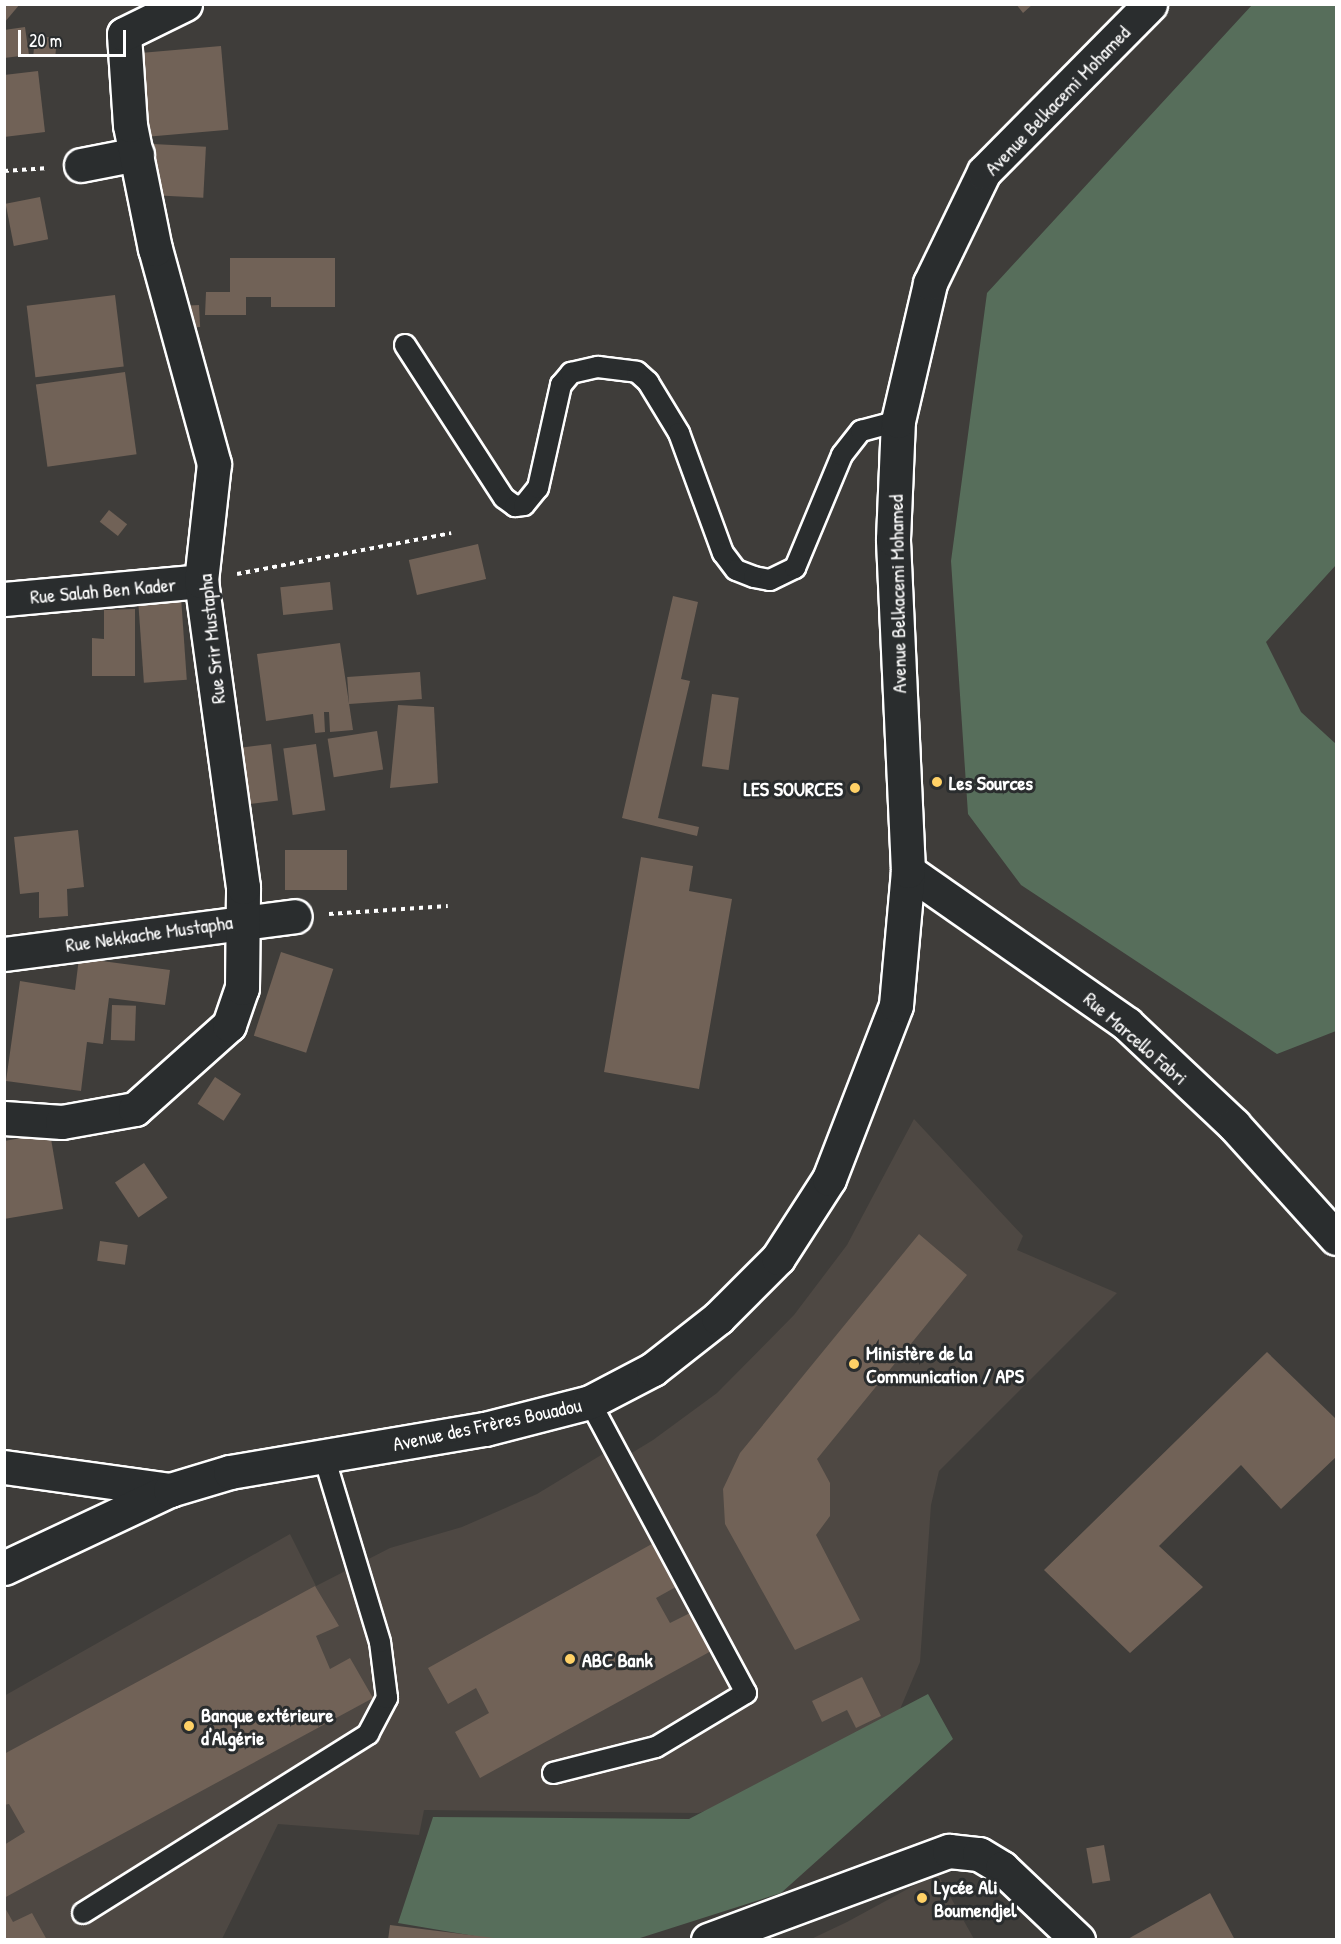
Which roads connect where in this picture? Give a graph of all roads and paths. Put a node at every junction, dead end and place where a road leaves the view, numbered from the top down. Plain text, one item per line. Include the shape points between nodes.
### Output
1 (185, 4) edge
2 (1150, 4) edge
3 (136, 154) junction
4 (81, 165) joint
5 (4, 171) edge
6 (405, 345) dead end
7 (898, 421) junction
8 (451, 533) dead end
9 (201, 581) junction
10 (4, 599) edge
11 (908, 871) junction
12 (447, 906) dead end
13 (295, 916) joint
14 (246, 919) junction
15 (4, 954) edge
16 (4, 1118) edge
17 (1336, 1238) edge
18 (590, 1402) junction
19 (324, 1457) junction
20 (4, 1467) edge
21 (170, 1490) junction
22 (4, 1568) edge
23 (553, 1773) dead end
24 (83, 1913) dead end
25 (708, 1940) edge
26 (1078, 1940) edge

1 - 3 street, Rue Srir Mustapha via 124,34
2 - 7 street, Avenue Belkacemi Mohamed via 984,172 930,283
3 - 4 street
3 - 9 street, Rue Srir Mustapha via 155,249 214,464
4 - 5 path
6 - 7 lane via 504,498 515,506 524,505 538,488 561,385 571,373 598,367 637,372 648,382 680,433 723,553 736,570 754,578 770,580 795,568 842,455 861,431
7 - 11 street, Avenue Belkacemi Mohamed via 892,539
8 - 9 path
9 - 10 street, Rue Salah Ben Kader
9 - 14 street, Rue Srir Mustapha
11 - 17 street, Rue Marcello Fabri via 1126,1024 1234,1125
11 - 18 street, Avenue des Frères Bouadou via 896,1005 829,1179 778,1258 718,1318 653,1369
12 - 13 path
13 - 14 street, Rue Nekkache Mustapha
14 - 15 street, Rue Nekkache Mustapha
14 - 16 street, Rue Srir Mustapha via 242,988 229,1025 144,1102 135,1109 62,1122
18 - 19 street, Avenue des Frères Bouadou via 484,1429
18 - 23 lane via 746,1693 656,1747
19 - 21 street, Avenue des Frères Bouadou via 230,1472
19 - 24 lane via 380,1642 387,1698 368,1734
20 - 21 street
21 - 22 street, Avenue des Frères Bouadou
25 - 26 street via 949,1851 979,1854 1002,1868

